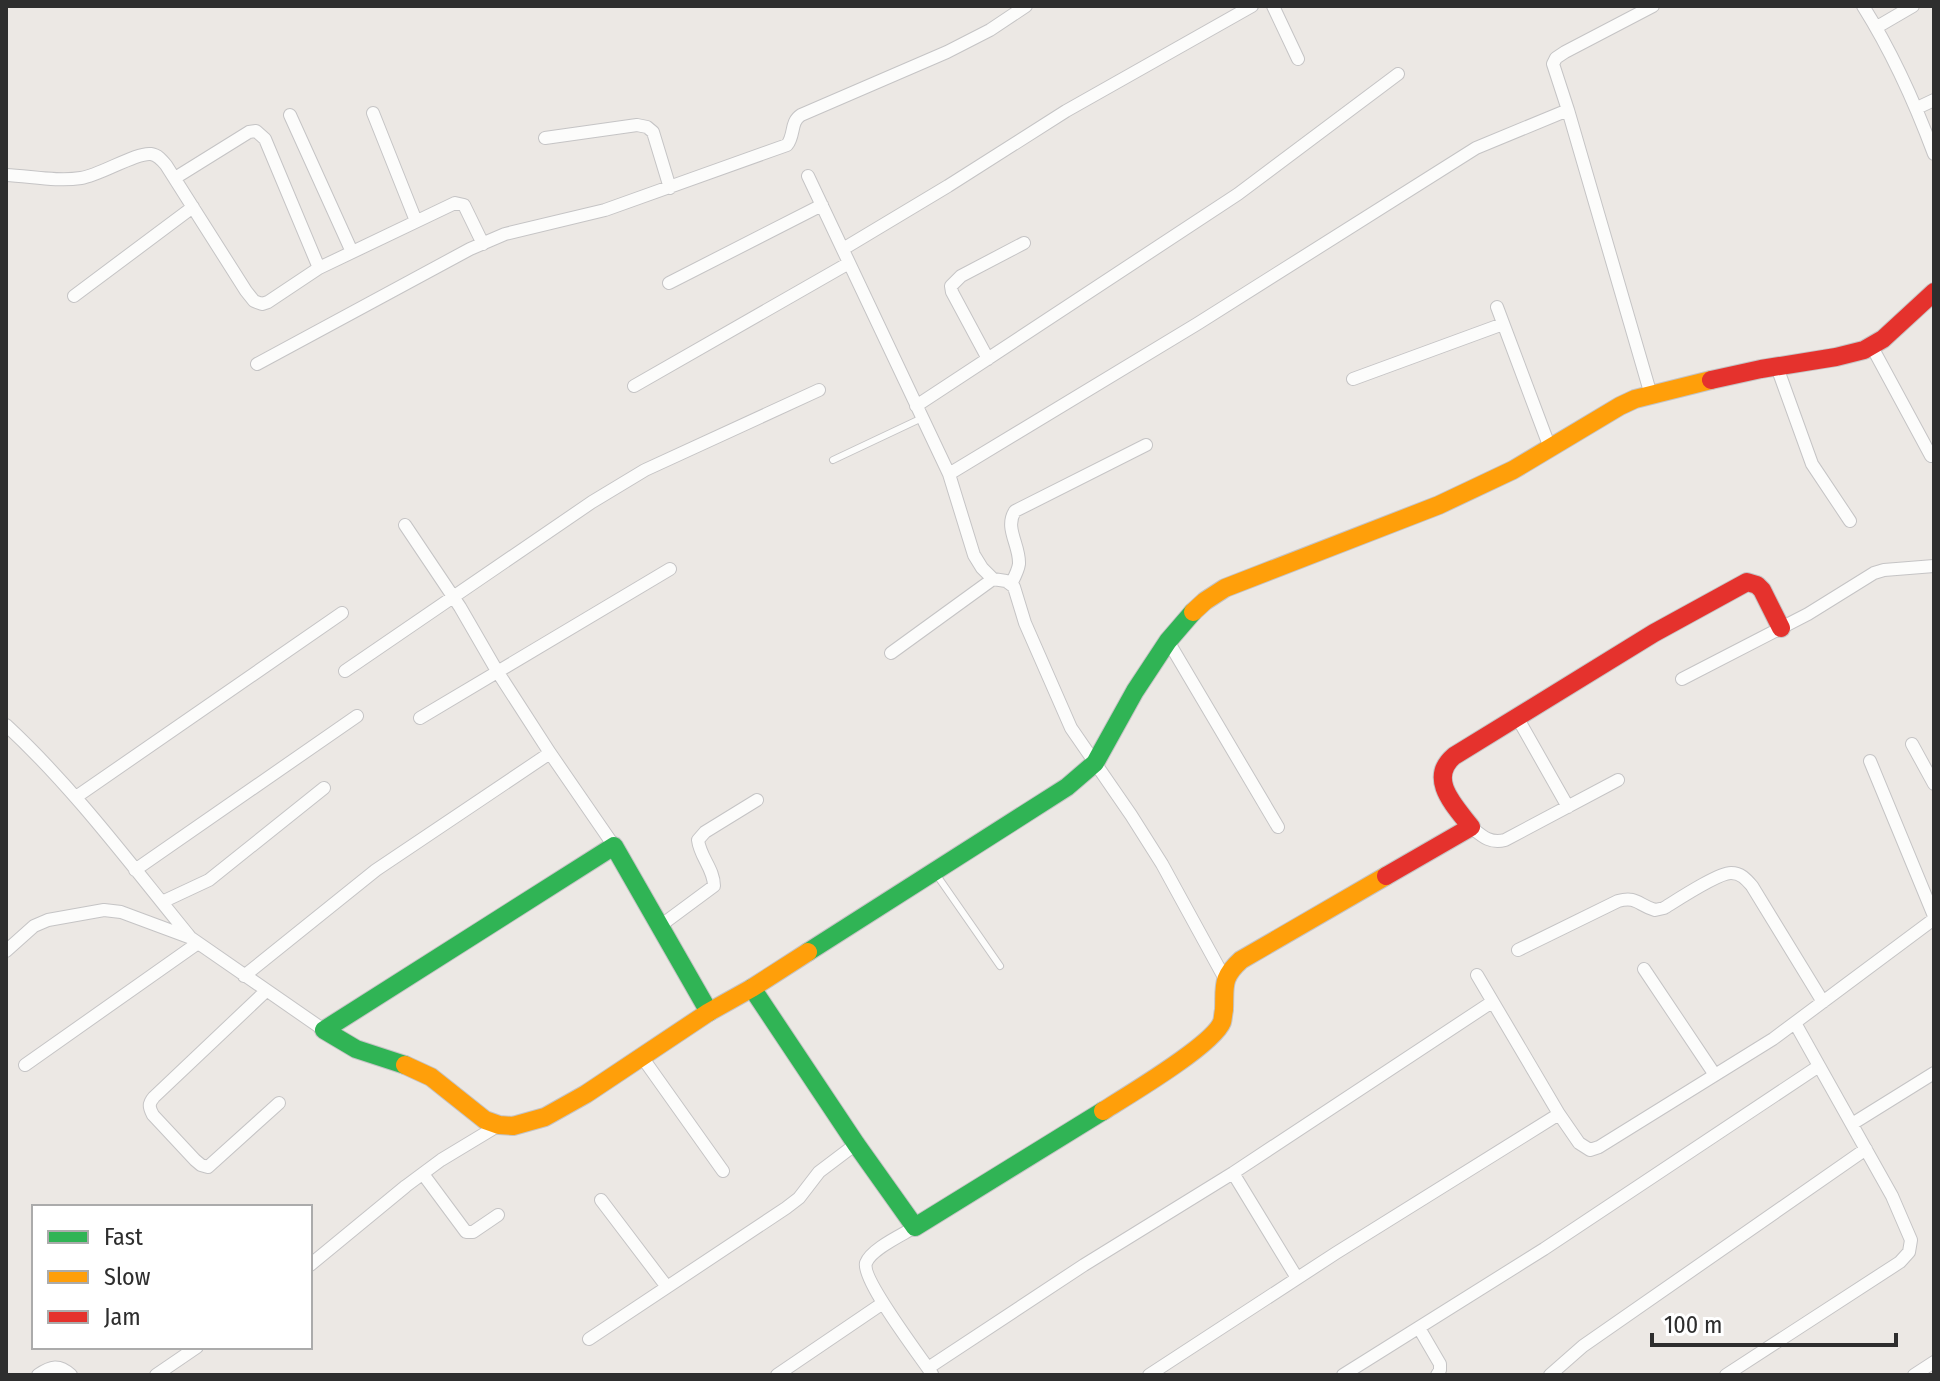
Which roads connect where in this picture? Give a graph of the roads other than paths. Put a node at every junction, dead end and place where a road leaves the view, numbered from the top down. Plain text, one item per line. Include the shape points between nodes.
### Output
1 (1026, 6) edge
2 (1252, 6) edge
3 (1273, 6) edge
4 (1653, 6) edge
5 (1863, 6) edge
6 (1913, 6) edge
7 (1877, 27) junction
8 (1298, 59) dead end
9 (1398, 74) dead end
10 (1934, 100) edge
11 (1917, 108) junction
12 (1568, 110) junction
13 (373, 113) dead end
14 (290, 115) dead end
15 (545, 138) dead end
16 (1934, 154) edge
17 (6, 175) edge
18 (808, 176) dead end
19 (175, 178) junction
20 (670, 188) junction
21 (822, 205) junction
22 (193, 207) junction
23 (416, 221) junction
24 (1024, 243) dead end
25 (483, 244) junction
26 (843, 249) junction
27 (352, 252) junction
28 (849, 263) junction
29 (319, 268) junction
30 (669, 283) dead end
31 (1934, 292) edge
32 (74, 296) dead end
33 (1497, 307) dead end
34 (1503, 324) junction
35 (1872, 347) junction
36 (988, 359) junction
37 (257, 364) dead end
38 (1777, 367) junction
39 (1353, 379) dead end
40 (634, 386) dead end
41 (819, 390) dead end
42 (1651, 395) junction
43 (919, 412) junction
44 (1146, 445) dead end
45 (1550, 448) junction
46 (1931, 456) dead end
47 (833, 460) dead end
48 (949, 474) junction
49 (1850, 521) dead end
50 (405, 525) dead end
51 (1934, 566) edge
52 (670, 569) dead end
53 (993, 579) junction
54 (1011, 584) junction
55 (454, 599) junction
56 (342, 613) dead end
57 (1781, 628) junction
58 (1168, 641) junction
59 (891, 653) dead end
60 (345, 671) dead end
61 (497, 671) junction
62 (1682, 679) dead end
63 (357, 716) dead end
64 (1517, 717) junction
65 (420, 718) dead end
66 (6, 725) edge
67 (1912, 744) dead end
68 (550, 753) junction
69 (1870, 761) dead end
70 (1095, 763) junction
71 (1618, 780) dead end
72 (1934, 784) edge
73 (324, 788) dead end
74 (76, 797) junction
75 (757, 800) dead end
76 (1568, 807) junction
77 (1278, 827) dead end
78 (1471, 827) junction
79 (614, 846) junction
80 (135, 870) junction
81 (934, 872) junction
82 (162, 902) junction
83 (1934, 918) edge
84 (660, 926) junction
85 (194, 941) junction
86 (1518, 950) dead end
87 (6, 951) edge
88 (1000, 966) dead end
89 (1644, 969) dead end
90 (1477, 975) dead end
91 (244, 976) junction
92 (1225, 979) junction
93 (752, 988) junction
94 (266, 991) junction
95 (1492, 1002) junction
96 (1823, 1002) junction
97 (709, 1012) junction
98 (1795, 1023) junction
99 (324, 1030) junction
100 (642, 1057) junction
101 (25, 1065) dead end
102 (1819, 1066) junction
103 (1934, 1073) edge
104 (1715, 1075) junction
105 (279, 1103) dead end
106 (1559, 1114) junction
107 (1852, 1124) junction
108 (499, 1125) junction
109 (856, 1144) junction
110 (1866, 1149) junction
111 (723, 1171) dead end
112 (1233, 1173) junction
113 (423, 1174) junction
114 (601, 1200) dead end
115 (498, 1215) dead end
116 (915, 1227) junction
117 (312, 1263) edge
118 (1297, 1278) junction
119 (667, 1287) junction
120 (883, 1303) junction
121 (1419, 1328) junction
122 (589, 1339) dead end
123 (195, 1349) edge
124 (1934, 1362) edge
125 (930, 1372) edge
126 (782, 1374) edge
127 (38, 1375) edge
128 (71, 1375) edge
129 (156, 1375) edge
130 (1149, 1375) edge
131 (1343, 1375) edge
132 (1437, 1375) edge
133 (1550, 1375) edge
134 (1726, 1375) edge
135 (1914, 1375) edge

1 - 20 street via 947,52 801,115 787,145
2 - 26 street via 1066,111
3 - 8 street
4 - 12 street via 1556,58 1553,64
5 - 7 street
6 - 7 street
7 - 11 street
9 - 36 street via 1238,194
10 - 11 street
11 - 16 street
12 - 42 street
12 - 48 street via 1476,148
13 - 23 street
14 - 27 street
15 - 20 street via 647,127
17 - 19 street via 79,179 150,154 159,157
18 - 21 street
19 - 22 street
19 - 29 street via 256,131 265,139
20 - 25 street
21 - 26 street
21 - 30 street
22 - 29 street via 254,301 268,302
22 - 32 street
23 - 25 street via 460,203
23 - 27 street
24 - 36 street via 951,286
25 - 37 street
26 - 28 street
27 - 29 street
28 - 40 street
28 - 43 street
31 - 35 street
33 - 34 street
34 - 39 street
34 - 45 street
35 - 38 street
35 - 46 street
36 - 43 street
38 - 42 street
38 - 49 street via 1812,464
41 - 55 street via 645,470
42 - 45 street via 1620,406
43 - 47 lane
43 - 48 street
44 - 54 street via 1015,511 1010,525 1019,562
45 - 58 street via 1439,505 1225,588 1185,619
48 - 53 street via 974,555
50 - 55 street
51 - 57 street via 1874,573
52 - 61 street
53 - 54 street
53 - 59 street
54 - 70 street via 1061,708
55 - 60 street
55 - 61 street
56 - 74 street
57 - 62 street
57 - 64 street via 1762,590 1747,582
58 - 70 street
58 - 77 street
61 - 65 street
61 - 68 street
63 - 80 street
64 - 76 street
64 - 78 street via 1444,766 1443,785
66 - 74 street
67 - 72 street
68 - 79 street
68 - 91 street via 376,870
69 - 83 street
70 - 81 street via 1067,787
70 - 92 street via 1162,864
71 - 76 street
73 - 82 street via 209,880
74 - 80 street
75 - 84 street via 698,840 714,886
76 - 78 street via 1496,842
78 - 92 street via 1241,960
79 - 84 street
79 - 99 street
80 - 82 street
81 - 88 lane
81 - 93 street
82 - 85 street
83 - 96 street
84 - 97 street
85 - 87 street via 104,910 48,920
85 - 91 street
85 - 101 street
86 - 96 street via 1618,901 1664,908 1735,873 1752,886
89 - 104 street
90 - 95 street
91 - 94 street
92 - 116 street via 1223,1021 1199,1048
93 - 97 street
93 - 109 street
94 - 99 street
94 - 105 street via 154,1097 149,1108 195,1160 208,1167
95 - 106 street
95 - 112 street
96 - 98 street
97 - 100 street
98 - 102 street
98 - 104 street
99 - 108 street via 356,1049 431,1077
100 - 108 street via 545,1117
100 - 111 street
102 - 107 street
102 - 121 street
103 - 107 street
104 - 106 street via 1590,1150
106 - 118 street
107 - 110 street
108 - 113 street
109 - 116 street
109 - 119 street via 819,1172 786,1208
110 - 133 street via 1583,1346
110 - 134 street via 1911,1240 1909,1252
112 - 118 street
112 - 125 street via 1084,1265
113 - 115 street via 466,1232
113 - 117 street
114 - 119 street
116 - 120 street via 872,1253 865,1264
118 - 130 street
119 - 122 street
120 - 125 street
120 - 126 street
121 - 131 street
121 - 132 street via 1440,1364
123 - 129 street
124 - 135 street
127 - 128 street via 54,1366

